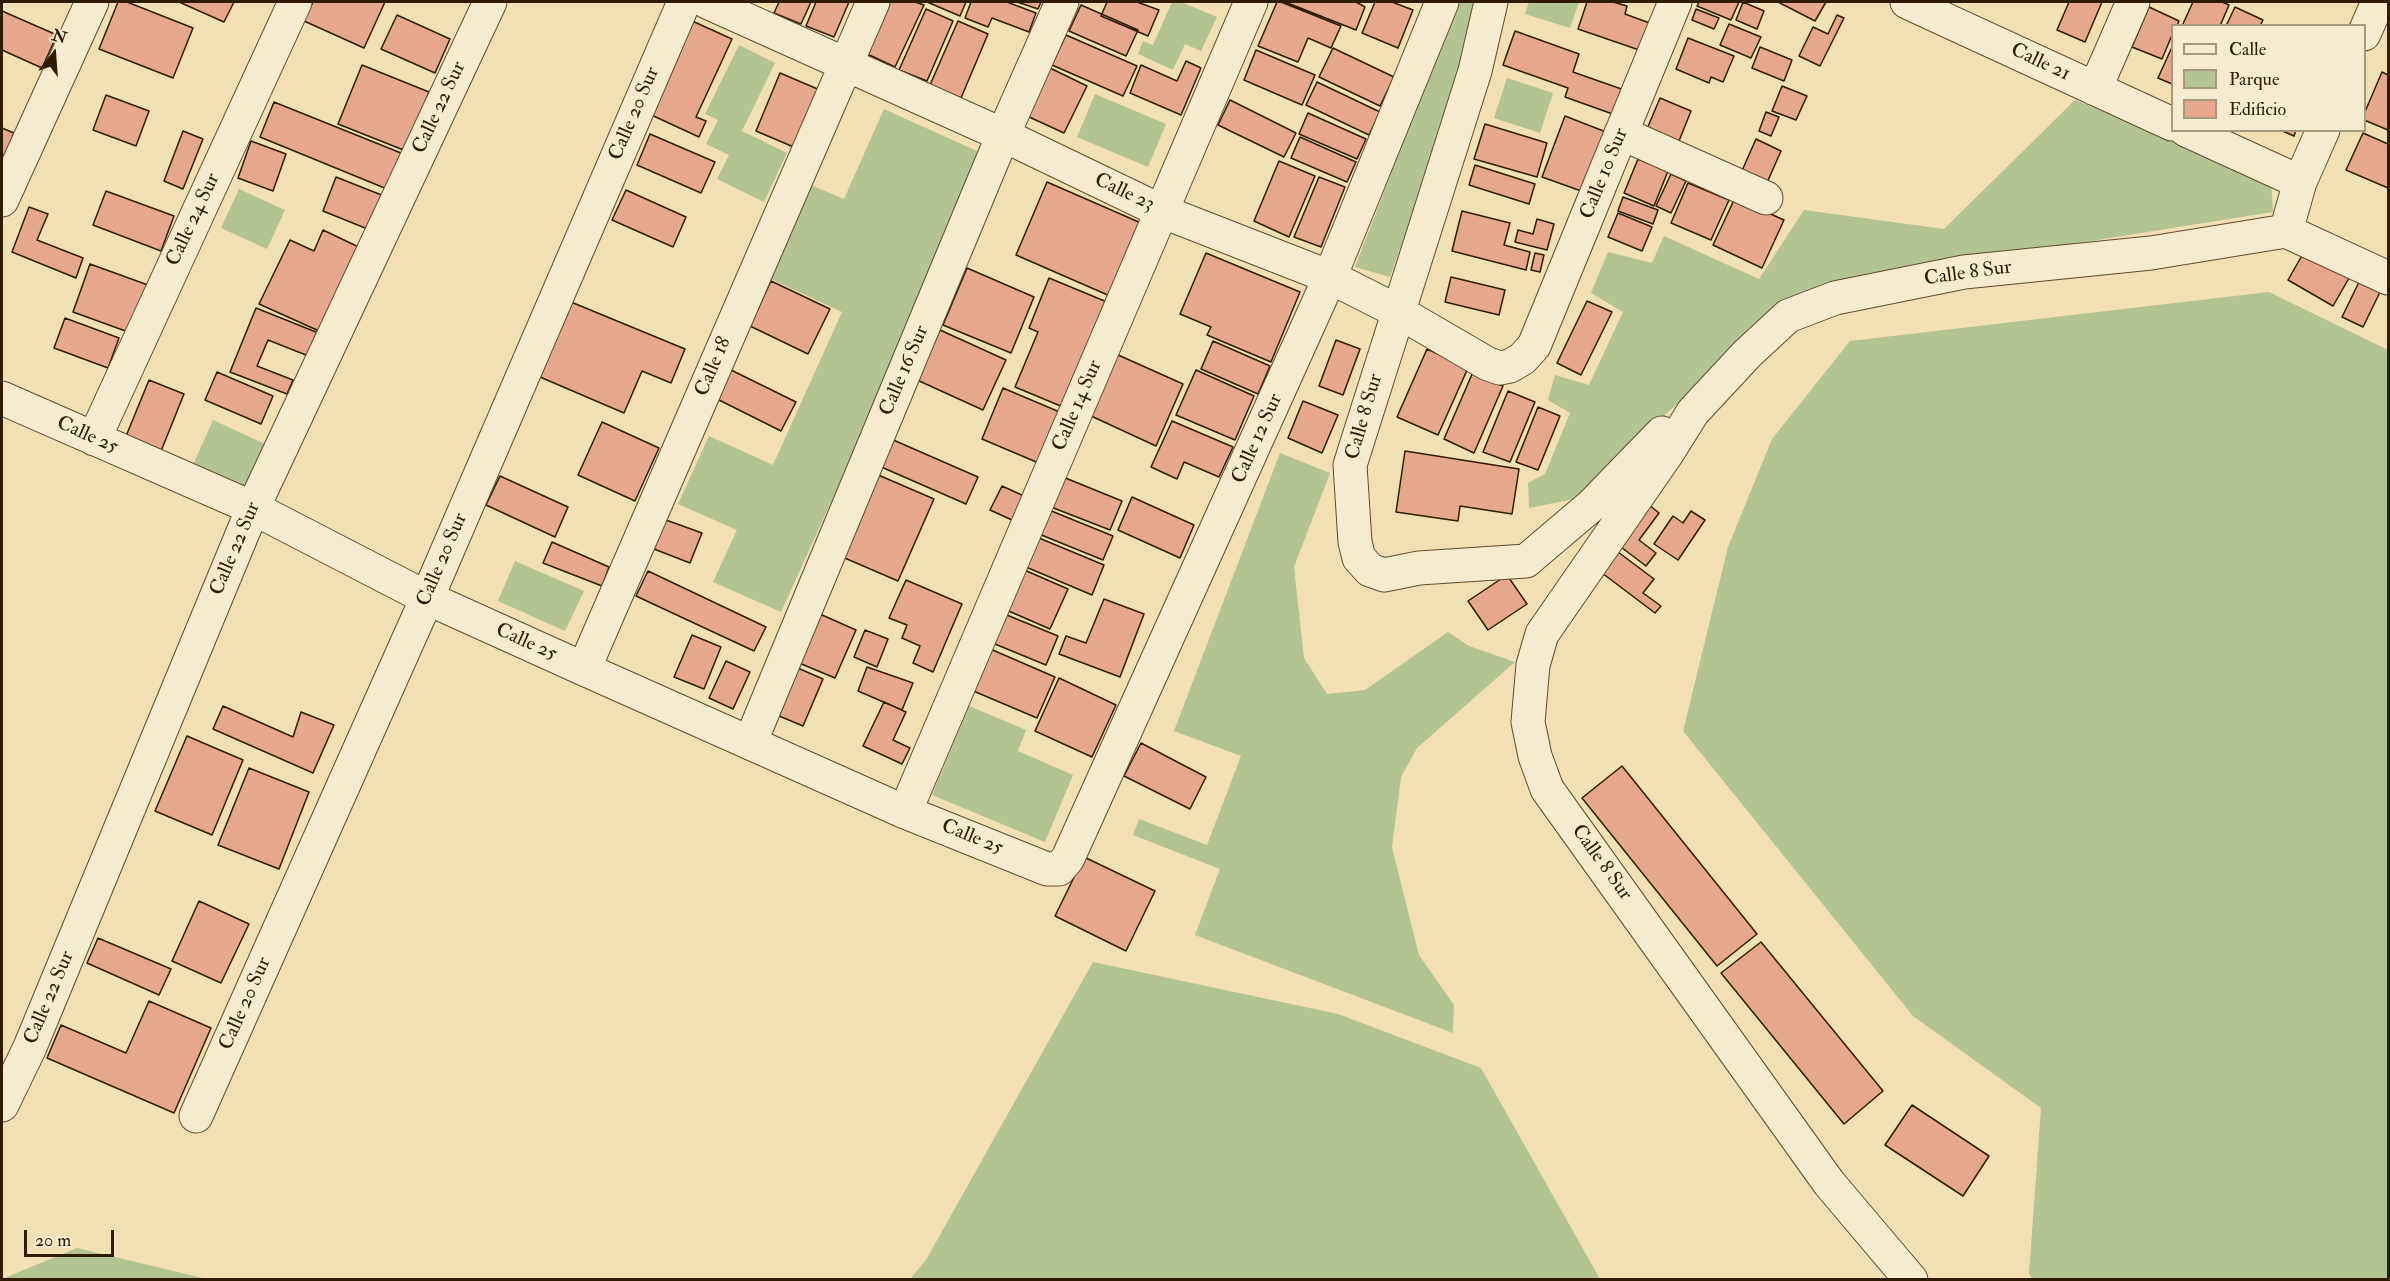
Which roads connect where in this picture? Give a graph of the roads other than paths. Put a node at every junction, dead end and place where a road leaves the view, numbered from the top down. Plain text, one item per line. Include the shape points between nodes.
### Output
1 (92, 2) edge
2 (295, 2) edge
3 (490, 2) edge
4 (684, 2) edge
5 (707, 2) edge
6 (873, 2) edge
7 (1062, 2) edge
8 (1251, 2) edge
9 (1442, 2) edge
10 (1491, 2) edge
11 (1675, 2) edge
12 (1908, 2) edge
13 (2133, 2) edge
14 (2379, 2) edge
15 (2366, 30) edge
16 (845, 65) junction
17 (2095, 89) junction
18 (2171, 124) edge
19 (2190, 132) edge
20 (2322, 132) edge
21 (1621, 133) junction
22 (1003, 135) junction
23 (2300, 182) junction
24 (1766, 198) dead end
25 (2, 200) edge
26 (1161, 210) junction
27 (2286, 231) junction
28 (1330, 277) junction
29 (2388, 278) edge
30 (1397, 311) junction
31 (1534, 346) joint
32 (2, 399) edge
33 (1693, 412) junction
34 (93, 439) junction
35 (253, 508) junction
36 (427, 598) junction
37 (584, 669) junction
38 (750, 743) junction
39 (905, 812) junction
40 (1059, 869) joint
41 (2, 1104) edge
42 (196, 1116) dead end
43 (1911, 1280) edge

1 - 25 street
2 - 34 street, Calle 24 Sur
3 - 35 street, Calle 22 Sur
4 - 36 street, Calle 20 Sur
5 - 16 street, Calle 23
6 - 16 street, Calle 18
7 - 22 street, Calle 16 Sur
8 - 26 street, Calle 14 Sur
9 - 28 street, Calle 12 Sur
10 - 30 street, Calle 8 Sur via 1475,71
11 - 21 street, Calle 10 Sur
12 - 17 street, Calle 21
13 - 17 street
14 - 15 street
16 - 22 street, Calle 23
16 - 37 street, Calle 18
17 - 18 street, Calle 21
19 - 23 street
20 - 23 street
21 - 24 street
21 - 31 street, Calle 10 Sur
22 - 26 street, Calle 23
22 - 38 street, Calle 16 Sur
23 - 27 street
26 - 28 street, Calle 23
26 - 39 street, Calle 14 Sur
27 - 29 street
27 - 33 street, Calle 8 Sur via 2151,253 1964,272 1835,298 1788,316
28 - 30 street, Calle 23
28 - 40 street, Calle 12 Sur via 1068,858
30 - 31 street, Calle 23 via 1500,368 1522,359
30 - 33 street, Calle 8 Sur via 1350,465 1359,558 1370,570 1384,575 1419,568 1526,561 1592,505 1671,424
32 - 34 street, Calle 25
33 - 43 street, Calle 8 Sur via 1542,634 1533,664 1528,722 1535,756 1548,789 1829,1183
34 - 35 street, Calle 25
35 - 36 street, Calle 25
35 - 41 street, Calle 22 Sur via 35,1036
36 - 37 street, Calle 25
36 - 42 street, Calle 20 Sur
37 - 38 street, Calle 25
38 - 39 street, Calle 25
39 - 40 street, Calle 25 via 1047,868

